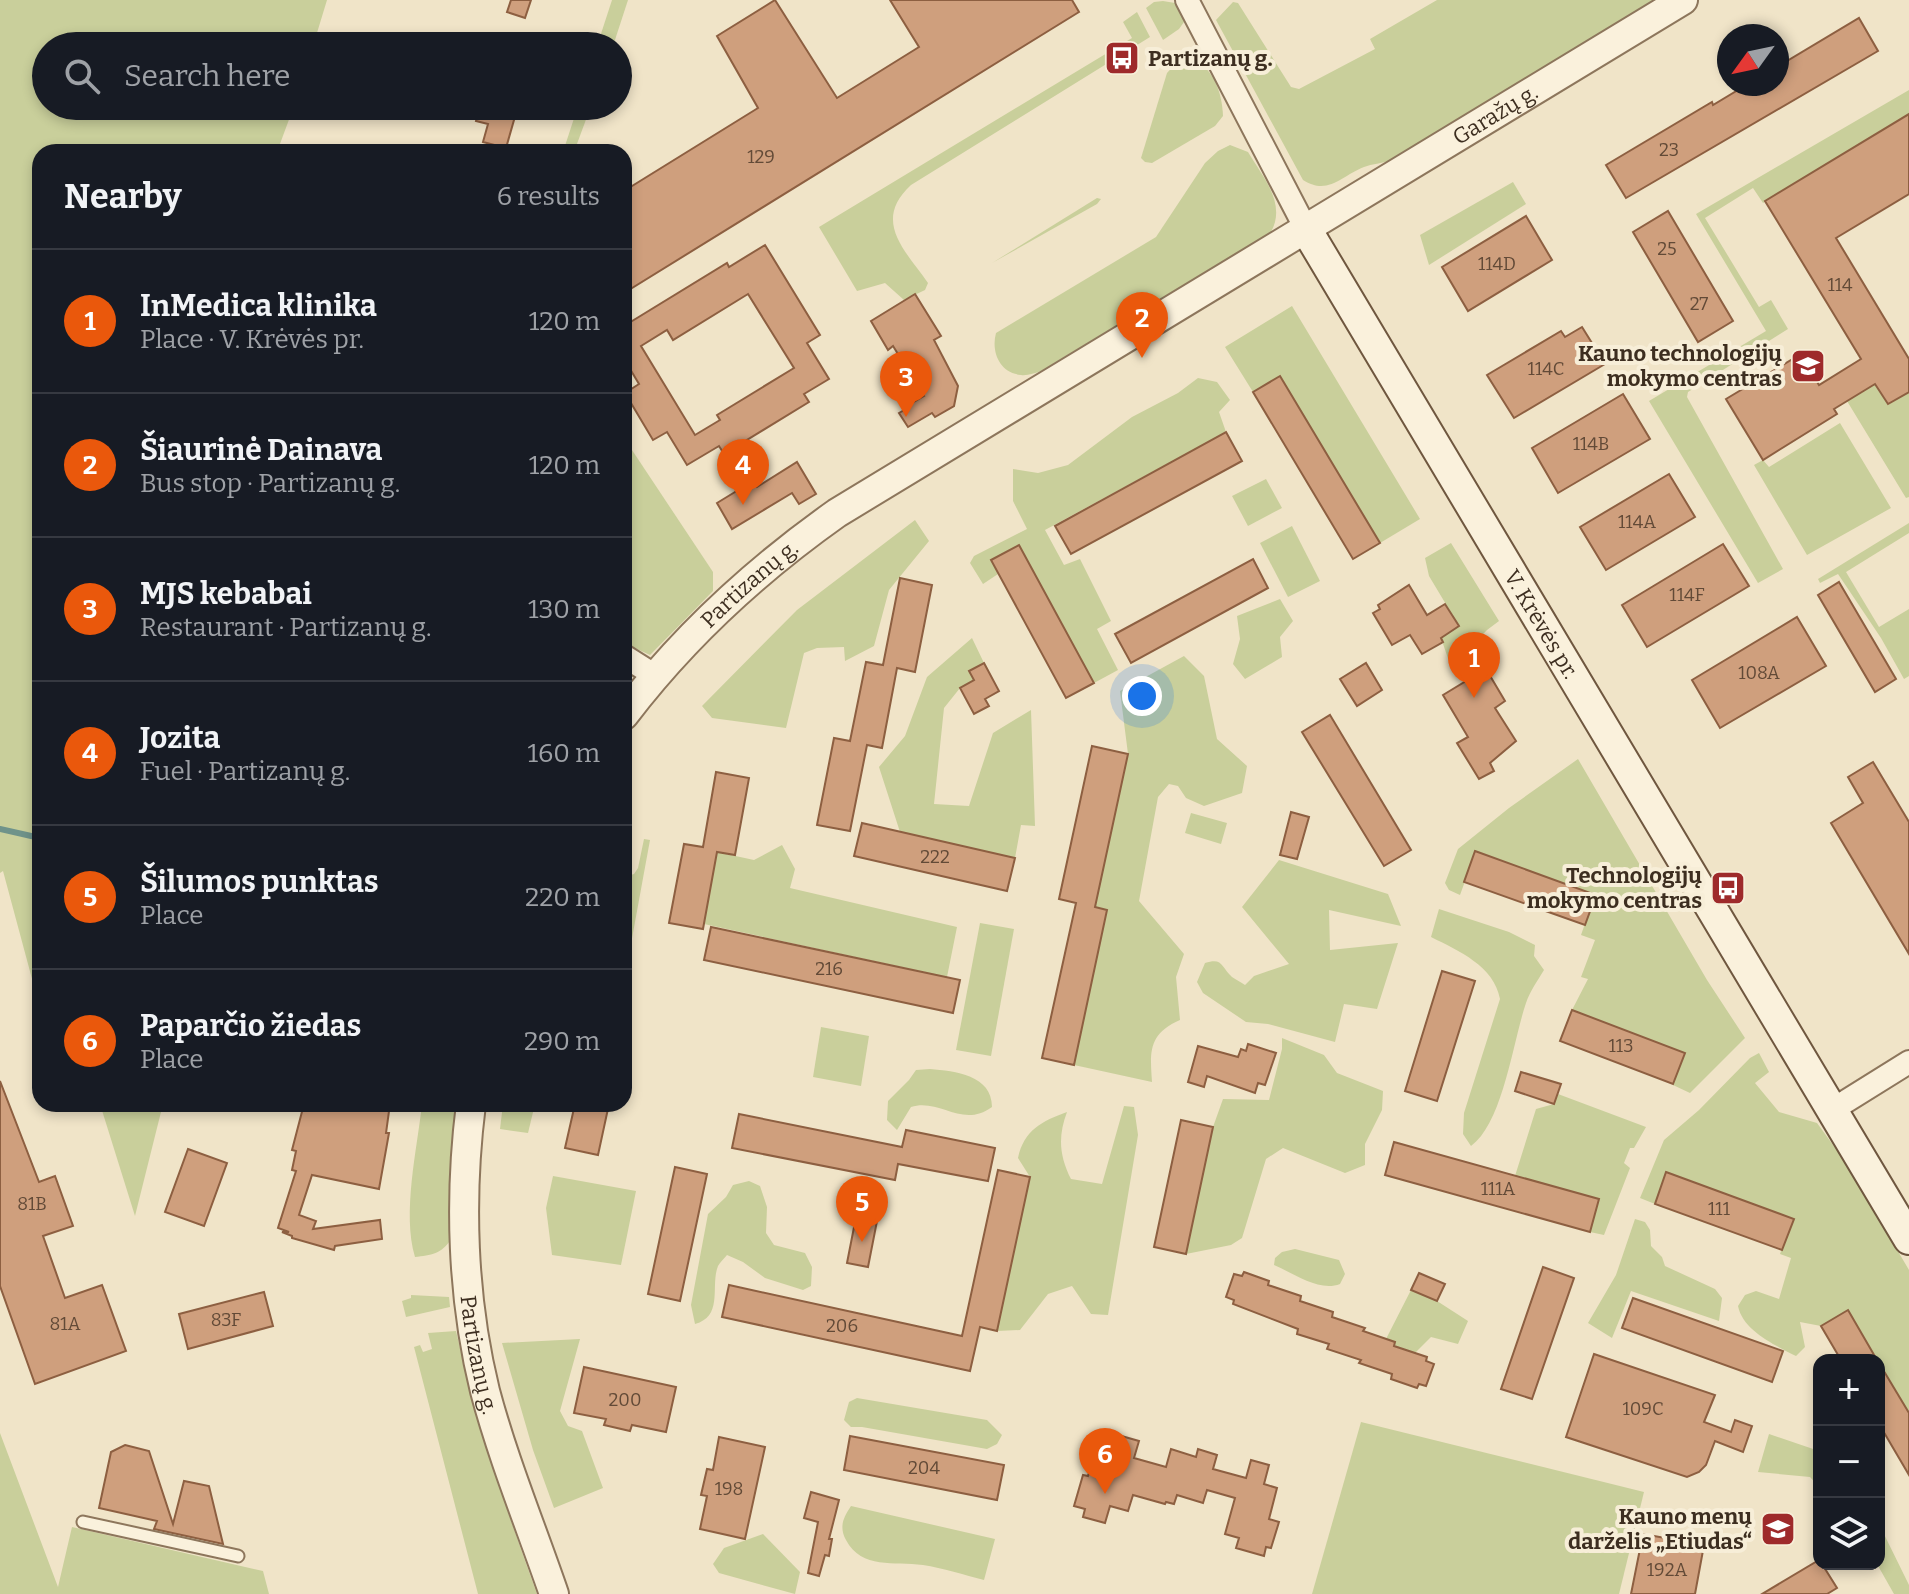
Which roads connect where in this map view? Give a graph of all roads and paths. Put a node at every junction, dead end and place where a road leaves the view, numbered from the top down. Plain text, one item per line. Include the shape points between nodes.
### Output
1 (1187, 0) edge
2 (1683, 0) edge
3 (1306, 229) junction
4 (632, 661) edge
5 (654, 675) junction
6 (632, 704) edge
7 (1909, 1062) edge
8 (1832, 1110) junction
9 (470, 1112) edge
10 (1909, 1239) edge
11 (83, 1522) dead end
12 (238, 1556) dead end
13 (554, 1594) edge

1 - 3 street, V. Krėvės pr.
2 - 3 street, Garažų g.
3 - 5 street, Partizanų g. via 837,513 738,589
3 - 8 main road, V. Krėvės pr.
4 - 5 street
5 - 6 street, Partizanų g.
7 - 8 street
8 - 10 main road, V. Krėvės pr.
9 - 13 street, Partizanų g. via 465,1241 475,1344 486,1393
11 - 12 lane

